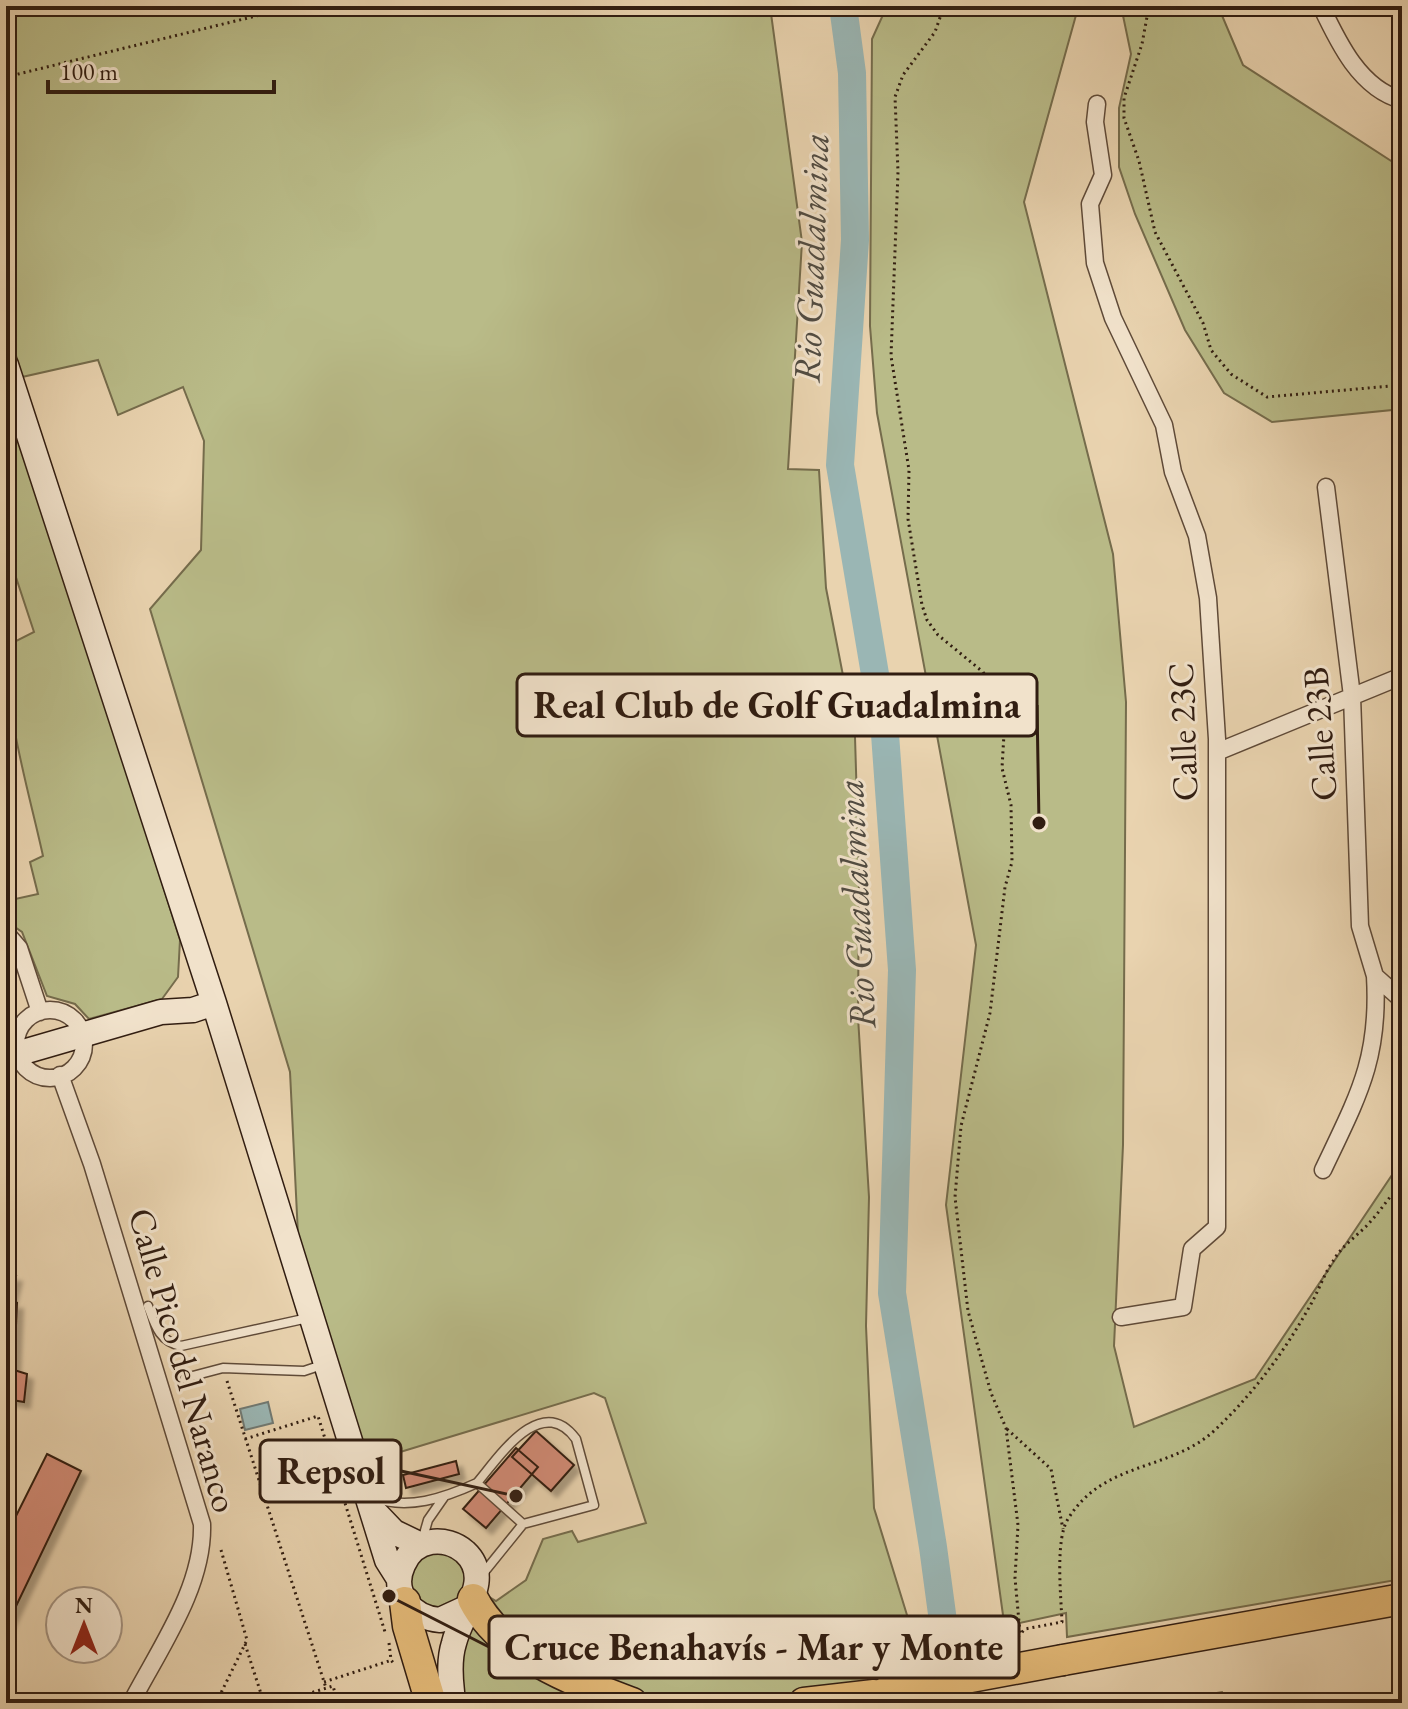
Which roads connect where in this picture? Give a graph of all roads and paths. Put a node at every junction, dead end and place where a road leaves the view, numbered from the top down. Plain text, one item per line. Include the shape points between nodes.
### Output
1 (297, 6) edge
2 (944, 6) edge
3 (1149, 6) edge
4 (1321, 6) edge
5 (6, 77) edge
6 (1402, 100) edge
7 (1097, 104) dead end
8 (6, 365) edge
9 (1402, 385) edge
10 (1326, 487) dead end
11 (1402, 676) edge
12 (1352, 696) junction
13 (1217, 752) junction
14 (6, 933) edge
15 (1375, 976) junction
16 (211, 995) junction
17 (1402, 1000) edge
18 (40, 1012) junction
19 (92, 1031) junction
20 (12, 1055) edge
21 (60, 1075) junction
22 (1323, 1170) dead end
23 (1402, 1184) edge
24 (148, 1306) dead end
25 (312, 1317) junction
26 (1121, 1317) dead end
27 (327, 1364) junction
28 (223, 1368) junction
29 (185, 1378) dead end
30 (1006, 1428) junction
31 (245, 1439) junction
32 (477, 1483) junction
33 (444, 1496) junction
34 (370, 1502) junction
35 (523, 1524) junction
36 (1064, 1532) junction
37 (421, 1545) junction
38 (221, 1550) dead end
39 (472, 1596) junction
40 (406, 1597) junction
41 (1402, 1599) edge
42 (1402, 1619) edge
43 (1020, 1633) junction
44 (245, 1644) junction
45 (1017, 1653) dead end
46 (393, 1660) junction
47 (1065, 1670) junction
48 (400, 1678) dead end
49 (324, 1682) junction
50 (326, 1688) junction
51 (879, 1694) junction
52 (446, 1699) edge
53 (290, 1701) edge
54 (131, 1703) edge
55 (216, 1703) edge
56 (264, 1703) edge
57 (278, 1703) edge
58 (338, 1703) edge
59 (632, 1703) edge
60 (804, 1703) edge
61 (836, 1703) edge
62 (943, 1703) edge

1 - 5 path
2 - 30 path via 935,32 903,75 895,97 898,172 891,356 922,605 938,635 983,672 993,688 1004,734 1002,768 1011,805 1012,862 990,1013 961,1126 955,1197 968,1311
3 - 9 path via 1124,98 1124,118 1155,232 1203,323 1211,350 1231,374 1267,397
4 - 6 street via 1354,66 1378,89
7 - 13 street, Calle 23C via 1103,175 1090,204 1095,263 1113,318 1157,406 1173,472 1197,536 1208,598
8 - 16 main road
10 - 12 street, Calle 23B
11 - 12 street
12 - 13 street
12 - 15 street, Calle 23B via 1360,926
13 - 26 street, Calle 23C via 1217,1227 1192,1249 1183,1307
14 - 18 street via 19,948
15 - 17 street
15 - 22 street, Calle 23B via 1377,1024 1369,1069
16 - 19 main road via 188,994 161,1012
16 - 25 main road
18 - 19 street via 61,1012
18 - 20 street via 23,1024
19 - 20 main road
19 - 21 street via 78,1064
20 - 21 street via 39,1076
21 - 54 street, Calle Pico del Naranco via 202,1524 195,1576
23 - 36 path via 1334,1258 1311,1305 1249,1397 1212,1433 1177,1456 1106,1479 1073,1512
24 - 25 lane via 157,1331 181,1346
25 - 27 main road
27 - 28 lane via 304,1371
27 - 34 main road
28 - 29 lane
28 - 31 path
30 - 36 path via 1051,1469
30 - 43 path via 1018,1525
31 - 46 path via 318,1416
31 - 49 path
32 - 33 lane
32 - 35 lane
32 - 35 lane via 523,1430 555,1424 571,1432 594,1505
33 - 34 lane via 403,1504
33 - 37 lane via 428,1520
34 - 37 main road via 394,1532
34 - 40 main road via 387,1560
35 - 39 lane
36 - 43 path via 1062,1622
37 - 39 main road via 443,1542 463,1550 472,1562
37 - 40 main road via 405,1559
38 - 44 path
39 - 40 main road via 440,1620
39 - 52 main road via 453,1646
39 - 59 highway via 488,1623 528,1655
40 - 52 highway via 408,1626
41 - 47 highway
42 - 47 highway
43 - 45 path
44 - 55 path
44 - 56 path
46 - 48 path
46 - 49 path
47 - 51 highway, bridge
47 - 62 highway
49 - 50 path
50 - 53 path
50 - 58 path via 333,1686
51 - 60 highway
51 - 61 highway
53 - 57 path

